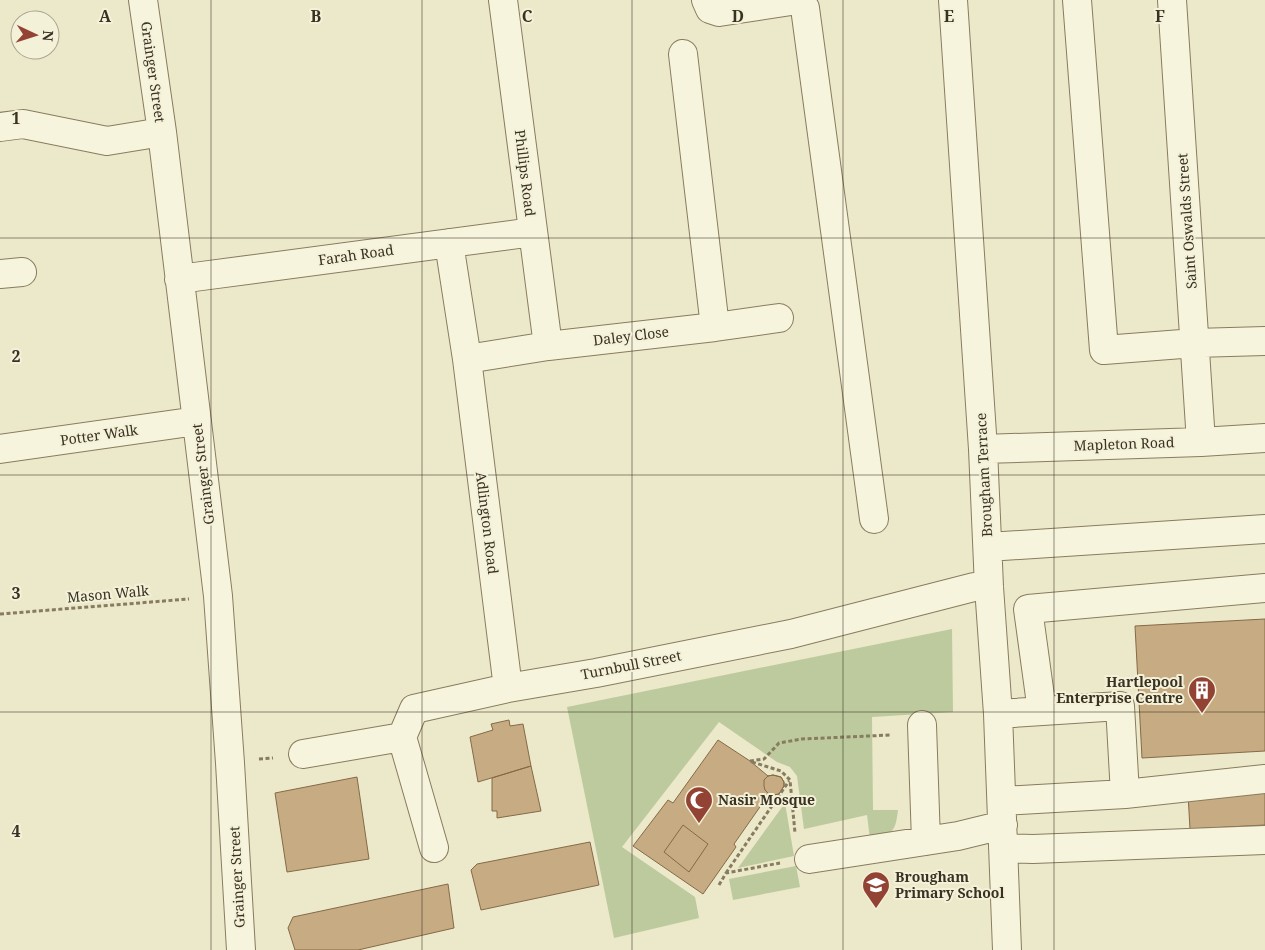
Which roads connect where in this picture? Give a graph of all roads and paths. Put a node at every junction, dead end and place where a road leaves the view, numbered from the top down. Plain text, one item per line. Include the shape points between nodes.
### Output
1 (143, 0) edge
2 (503, 0) edge
3 (953, 0) edge
4 (1077, 0) edge
5 (1172, 0) edge
6 (712, 6) edge
7 (682, 54) dead end
8 (0, 128) edge
9 (162, 132) junction
10 (533, 232) junction
11 (449, 243) junction
12 (180, 279) junction
13 (779, 318) dead end
14 (715, 327) junction
15 (1265, 341) edge
16 (1195, 343) junction
17 (548, 346) junction
18 (467, 359) junction
19 (197, 421) junction
20 (1265, 438) edge
21 (1202, 442) junction
22 (0, 449) edge
23 (983, 449) junction
24 (874, 519) dead end
25 (1265, 529) edge
26 (988, 547) junction
27 (974, 587) dead end
28 (1265, 588) edge
29 (218, 596) junction
30 (0, 614) edge
31 (508, 688) junction
32 (1042, 711) junction
33 (998, 714) junction
34 (922, 730) joint
35 (402, 737) junction
36 (303, 754) joint
37 (230, 763) junction
38 (1265, 779) edge
39 (790, 780) junction
40 (1125, 794) junction
41 (1002, 825) junction
42 (1265, 840) edge
43 (926, 841) junction
44 (434, 848) dead end
45 (803, 859) junction
46 (726, 873) junction
47 (719, 885) dead end
48 (241, 950) edge
49 (1007, 950) edge

1 - 9 street, Grainger Street
2 - 10 street, Phillips Road
3 - 23 street, Brougham Terrace
4 - 16 street via 1104,350
5 - 16 street, Saint Oswalds Street
6 - 24 street via 798,1 805,8
7 - 14 street
8 - 9 street via 23,124 107,140
9 - 12 street, Grainger Street
10 - 11 street, Farah Road
10 - 17 street, Phillips Road
11 - 12 street, Farah Road
11 - 18 street, Adlington Road
12 - 19 street, Grainger Street
13 - 14 street, Daley Close
14 - 17 street, Daley Close
15 - 16 street
16 - 21 street, Saint Oswalds Street
17 - 18 street
18 - 31 street, Adlington Road
19 - 22 street, Potter Walk
19 - 29 street, Grainger Street
20 - 21 street, Mapleton Road
21 - 23 street, Mapleton Road
23 - 26 street, Brougham Terrace
25 - 26 street
26 - 33 street, Brougham Terrace
27 - 31 street, Turnbull Street via 791,634
28 - 32 street via 1028,609
29 - 30 path, Mason Walk
29 - 37 street, Grainger Street
31 - 35 street, Turnbull Street via 414,709
32 - 33 street
32 - 40 street via 1120,706
33 - 41 street, Brougham Terrace
34 - 39 path via 779,743 764,760 750,761 781,771
34 - 43 street
35 - 36 street
35 - 44 street
36 - 37 path
37 - 48 street, Grainger Street
38 - 40 street
39 - 45 path via 792,816
39 - 46 path
40 - 41 street
41 - 42 street via 1033,849
41 - 43 street
41 - 49 street, Brougham Terrace
43 - 45 street
45 - 46 path
46 - 47 path

